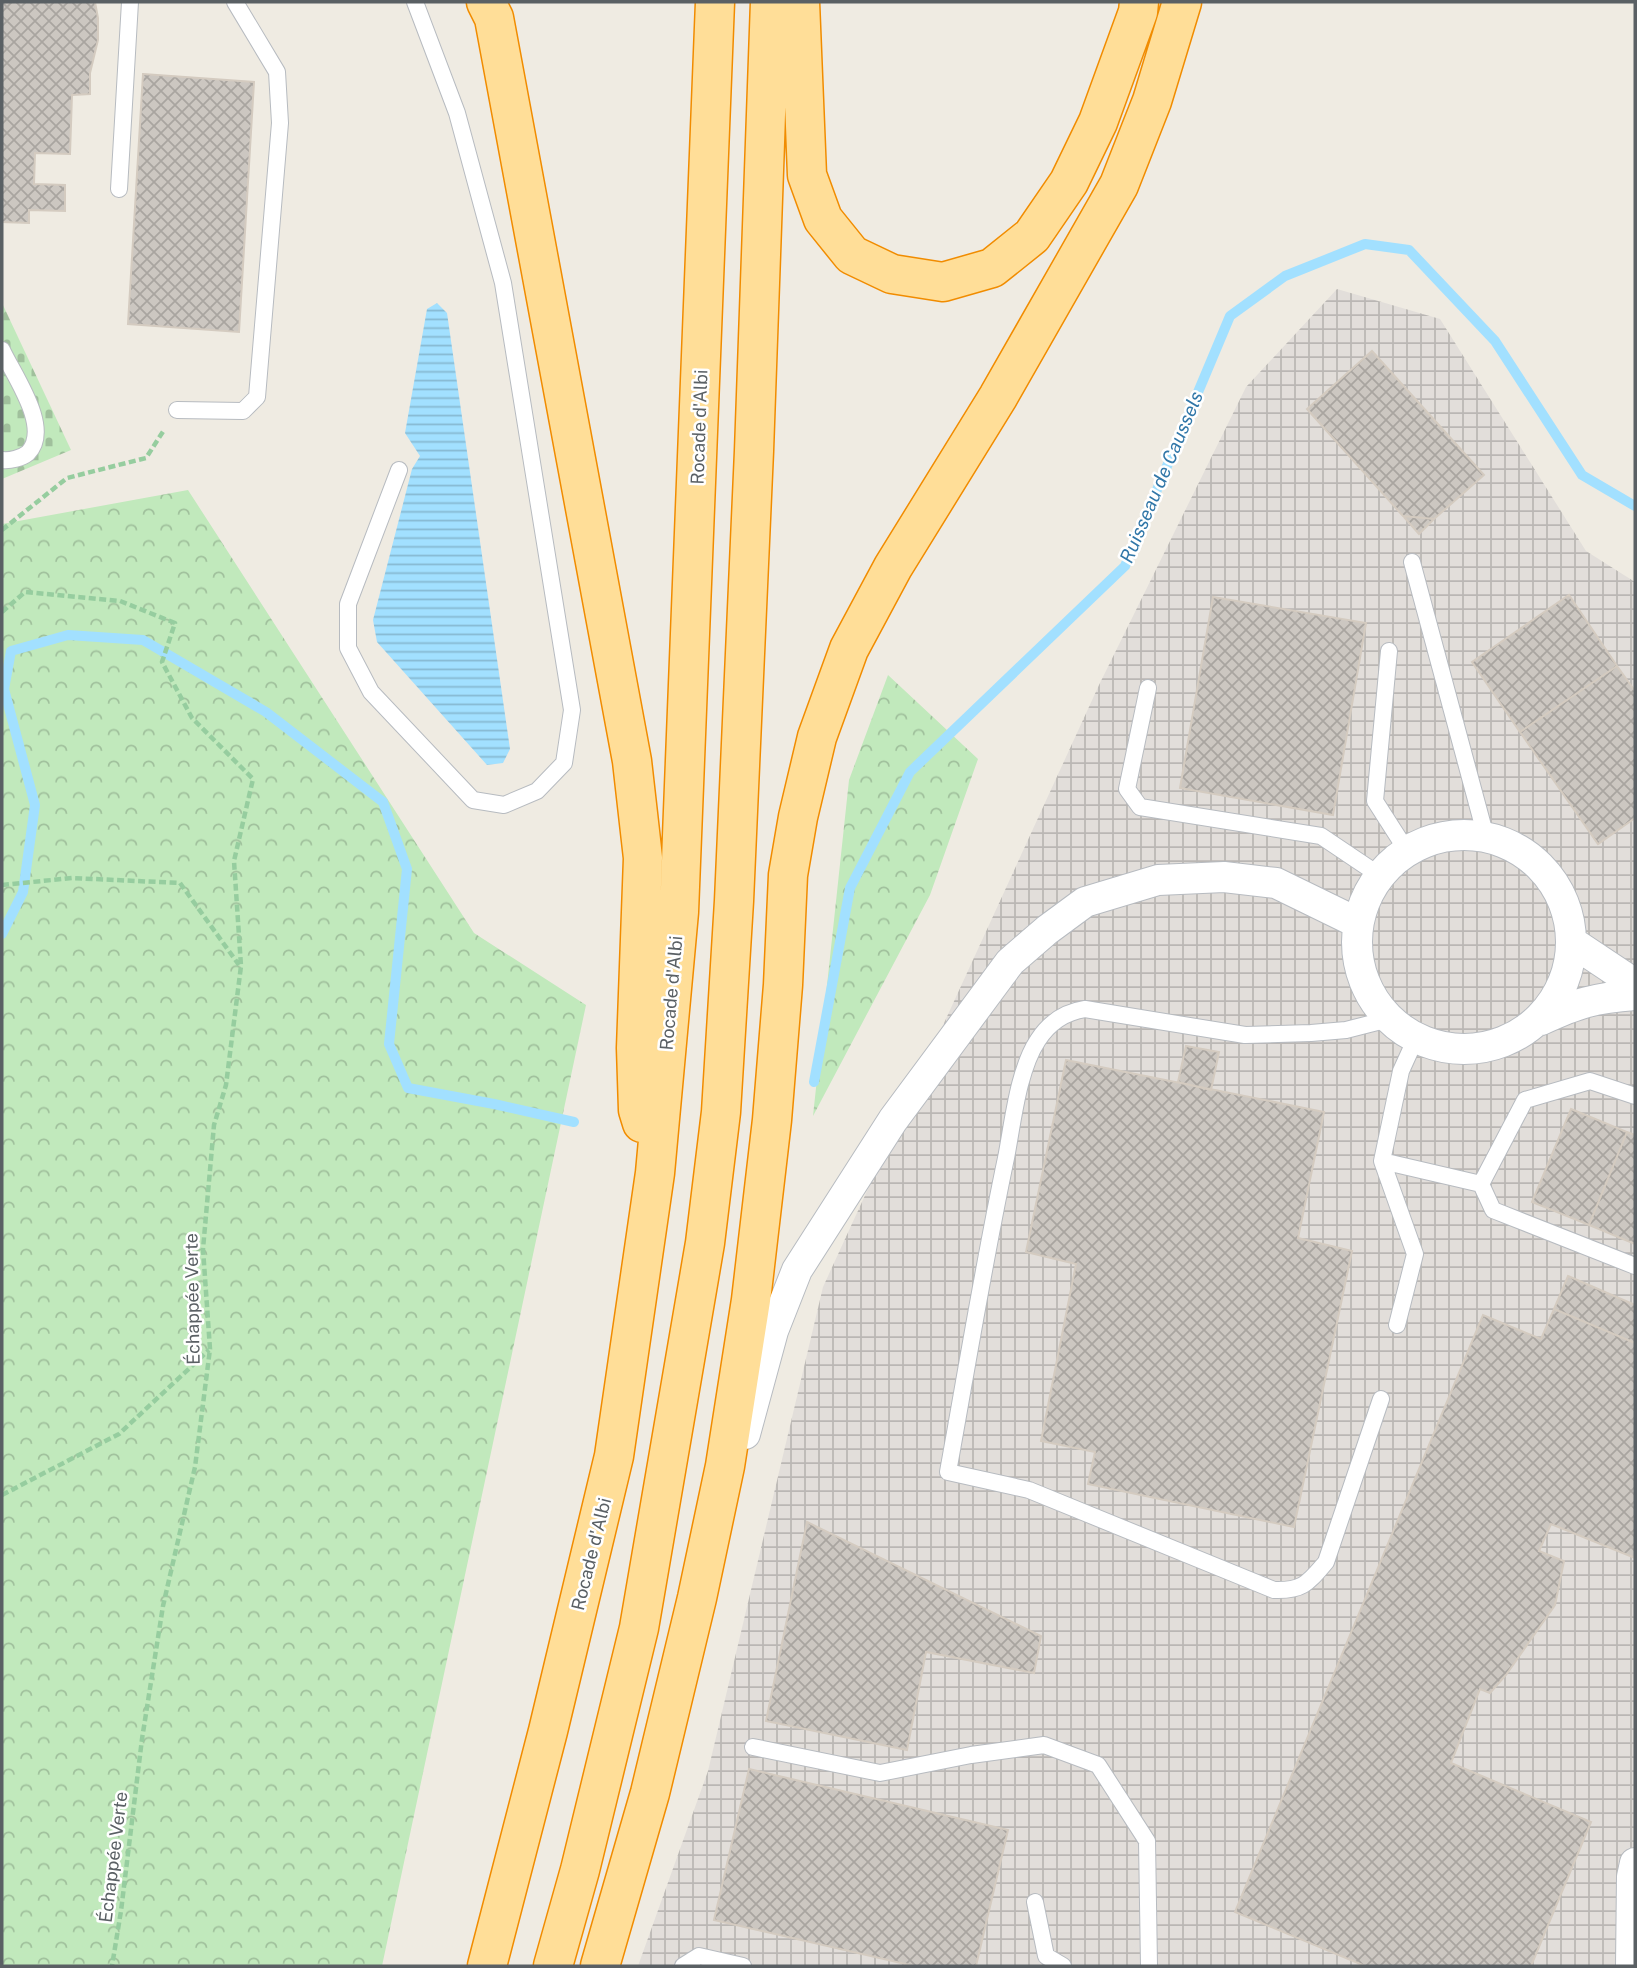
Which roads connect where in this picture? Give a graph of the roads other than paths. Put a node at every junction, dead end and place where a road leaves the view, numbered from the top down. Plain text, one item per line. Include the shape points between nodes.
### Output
1 (130, 2) edge
2 (236, 2) edge
3 (415, 2) edge
4 (486, 2) edge
5 (715, 2) edge
6 (770, 2) edge
7 (800, 2) edge
8 (1139, 2) edge
9 (1182, 2) edge
10 (119, 189) dead end
11 (2, 350) edge
12 (6, 375) edge
13 (177, 410) road end
14 (2, 460) edge
15 (400, 470) dead end
16 (1412, 562) dead end
17 (1389, 651) dead end
18 (1148, 688) dead end
19 (1486, 837) junction
20 (1407, 851) junction
21 (1379, 876) junction
22 (1358, 923) junction
23 (1572, 942) junction
24 (1635, 984) edge
25 (1635, 995) edge
26 (1389, 1018) junction
27 (1534, 1023) junction
28 (1416, 1038) junction
29 (1635, 1096) edge
30 (1382, 1161) junction
31 (655, 1173) junction
32 (1481, 1184) junction
33 (1635, 1266) edge
34 (1397, 1325) dead end
35 (1381, 1399) dead end
36 (725, 1466) junction
37 (753, 1747) dead end
38 (1635, 1863) edge
39 (1035, 1902) dead end
40 (487, 1966) edge
41 (553, 1966) edge
42 (600, 1966) edge
43 (682, 1966) edge
44 (743, 1966) edge
45 (1063, 1966) edge
46 (1149, 1966) edge
47 (1631, 1966) edge

1 - 10 lane
2 - 13 lane via 277,72 278,85 280,123 257,397 243,411
3 - 15 lane via 457,113 503,283 572,710 564,763 537,791 504,806 473,800 371,692 348,648 348,604
4 - 31 highway via 494,18 632,761 643,858 638,1110
5 - 31 highway, Rocade d'Albi via 679,912
6 - 41 highway via 734,901 719,1126 705,1243 639,1628
7 - 8 highway via 807,175 823,219 852,255 892,274 943,282 992,268 1032,236 1069,182 1098,122
9 - 36 highway via 1152,101 1119,185 998,397 893,567 849,649 817,737 788,875 772,1121
11 - 12 lane
12 - 14 lane via 37,425 35,442 26,455
16 - 19 lane
17 - 20 lane via 1375,801
18 - 21 lane via 1127,789 1140,807 1321,836
19 - 20 street via 1445,836
19 - 23 street via 1524,853 1554,882 1570,921
20 - 21 street
21 - 22 street
22 - 26 street via 1356,944 1365,985
22 - 36 street via 1276,883 1224,877 1158,880 1085,902 1010,962 893,1121 797,1270 773,1331 742,1446
23 - 24 street
23 - 27 street via 1566,978
25 - 27 street via 1577,1003
26 - 28 street
26 - 35 lane via 1346,1030 1245,1034 1085,1009 1069,1011 1046,1029 1036,1042 1016,1109 948,1472 1029,1490 1274,1590 1294,1591 1326,1562
27 - 28 street via 1517,1036 1477,1049 1435,1046
28 - 30 lane via 1401,1071
29 - 32 lane via 1590,1081 1525,1100
30 - 32 lane
30 - 34 lane via 1415,1254
31 - 40 highway, Rocade d'Albi via 614,1456
32 - 33 lane via 1493,1210
36 - 42 highway via 650,1793
37 - 46 lane via 880,1773 1044,1745 1098,1765 1147,1841
38 - 47 street
39 - 45 lane via 1046,1956
43 - 44 lane via 699,1956

